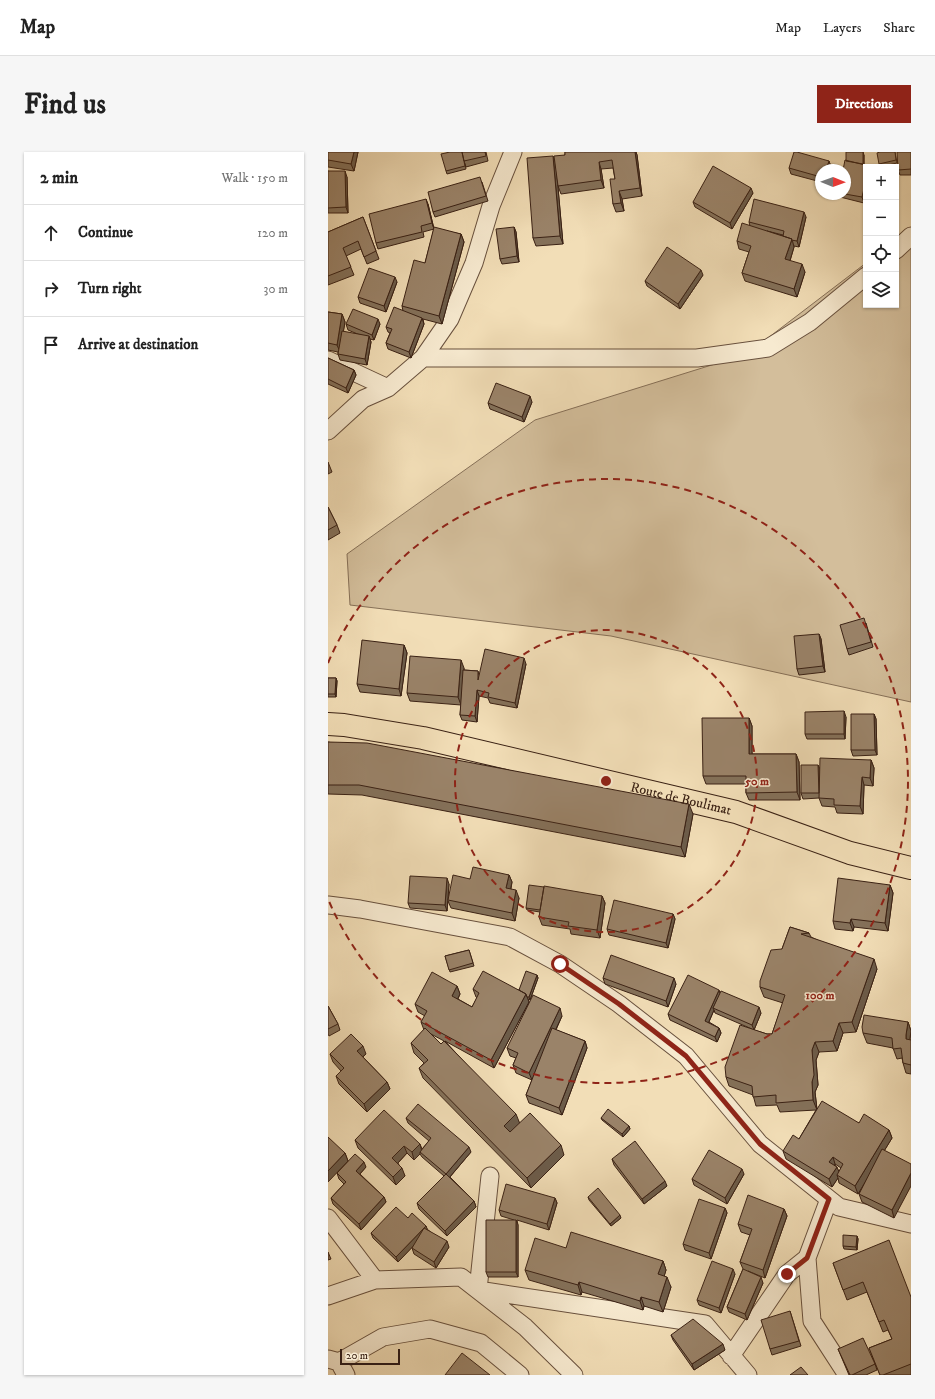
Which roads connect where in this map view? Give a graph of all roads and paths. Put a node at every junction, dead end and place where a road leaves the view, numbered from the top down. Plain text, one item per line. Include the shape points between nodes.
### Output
1 (513, 152) edge
2 (911, 236) edge
3 (899, 247) edge
4 (863, 278) edge
5 (424, 358) junction
6 (328, 360) edge
7 (388, 388) junction
8 (328, 431) edge
9 (328, 724) edge
10 (911, 868) edge
11 (328, 905) edge
12 (490, 1176) dead end
13 (829, 1199) junction
14 (328, 1218) edge
15 (911, 1224) edge
16 (807, 1258) junction
17 (374, 1280) junction
18 (478, 1290) junction
19 (328, 1296) edge
20 (731, 1356) junction
21 (338, 1365) edge
22 (520, 1375) edge
23 (574, 1375) edge
24 (748, 1375) edge
25 (847, 1375) edge

1 - 5 street via 491,206 474,263 450,319
2 - 3 street
4 - 5 street via 810,322 768,348 697,358
5 - 7 street
6 - 7 street
7 - 8 street via 363,399
9 - 10 main road, Route de Boulimat via 423,738 736,812 850,853
11 - 13 street via 510,937 560,964 619,1004 686,1056 760,1144
12 - 18 street
13 - 15 street via 839,1206
13 - 16 street
14 - 17 street
16 - 20 street via 787,1274
16 - 25 street via 812,1321
17 - 18 street via 461,1277
17 - 19 street
18 - 20 street via 705,1324
18 - 23 street via 525,1327
20 - 24 street
21 - 22 street via 383,1337 430,1329 481,1343

